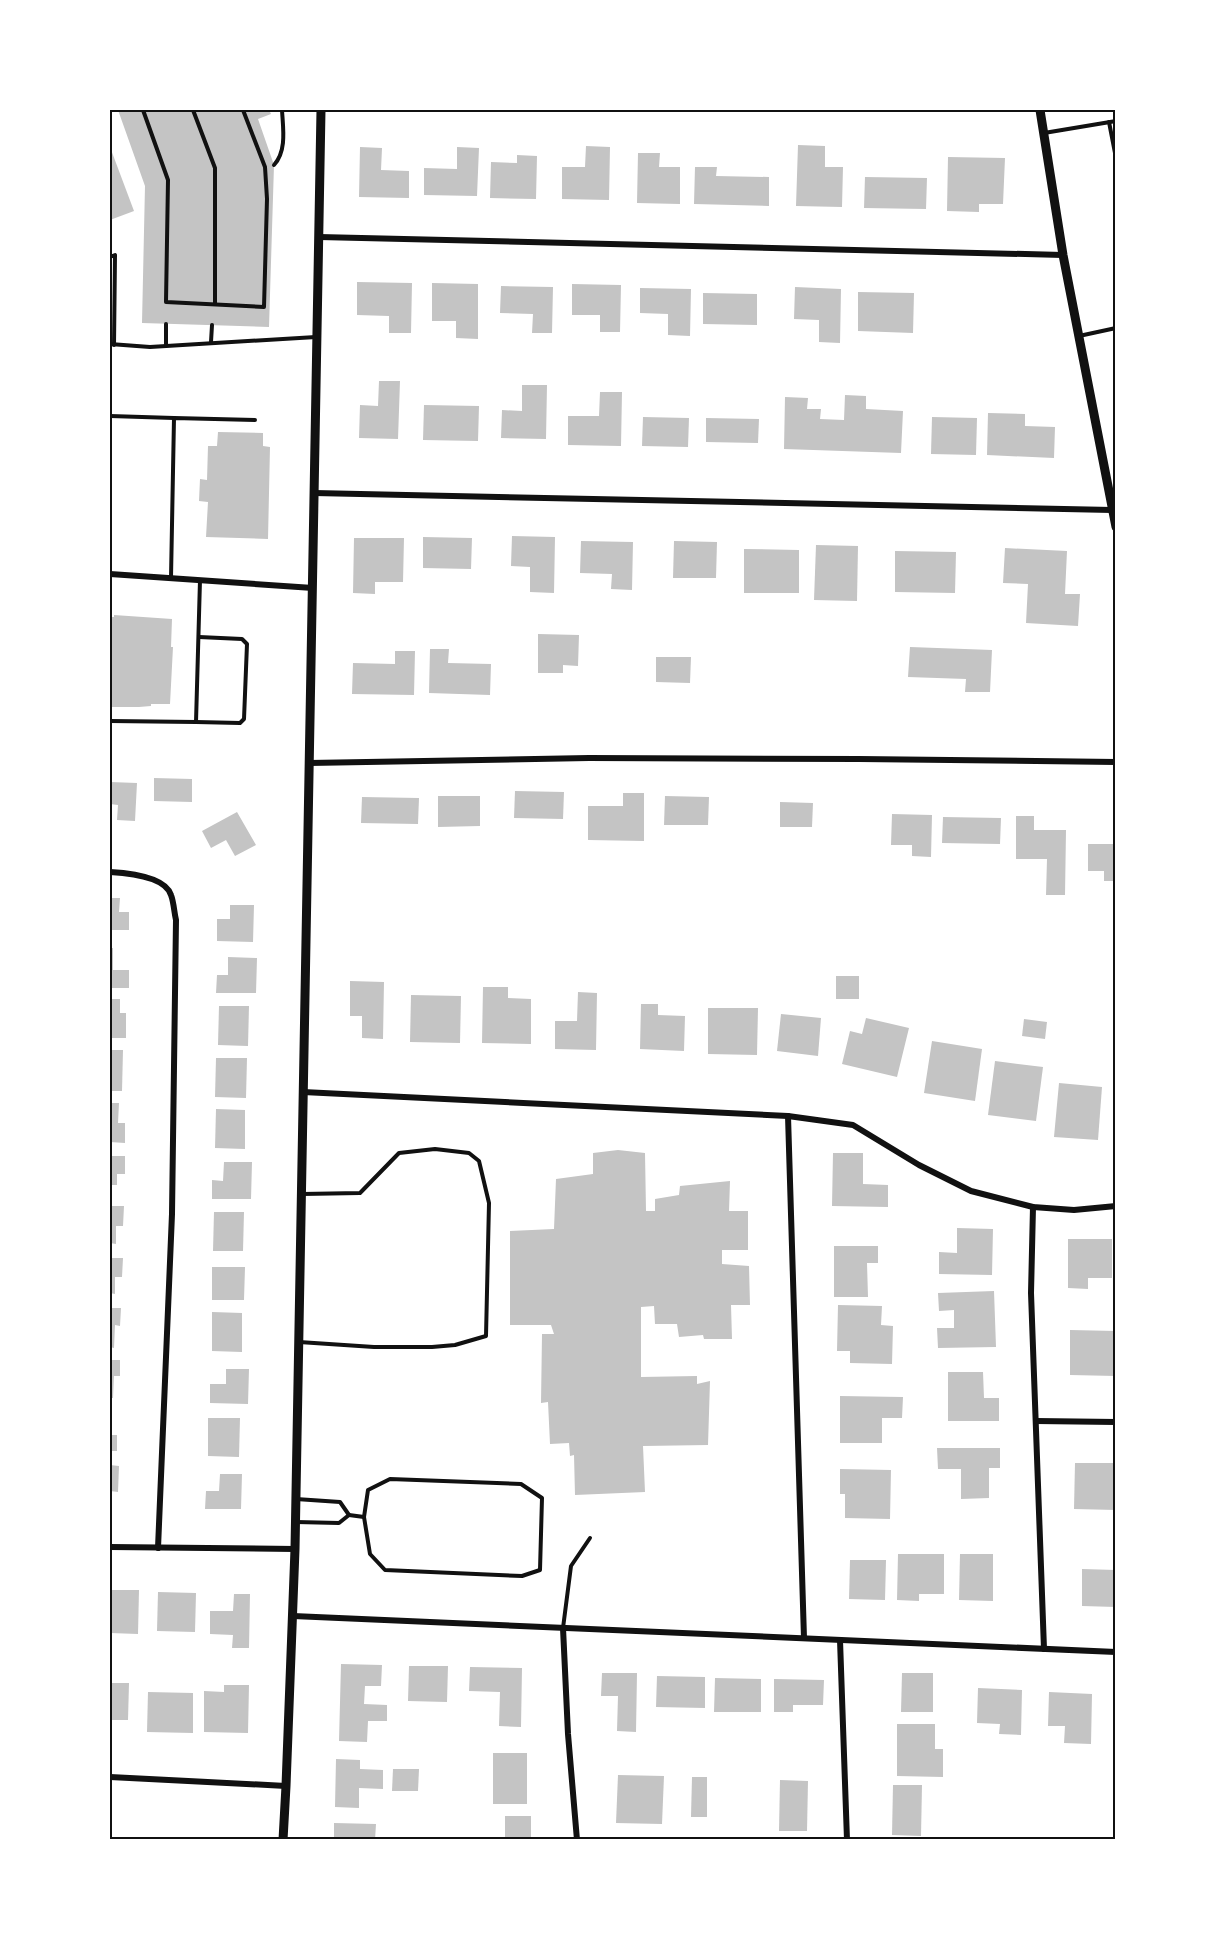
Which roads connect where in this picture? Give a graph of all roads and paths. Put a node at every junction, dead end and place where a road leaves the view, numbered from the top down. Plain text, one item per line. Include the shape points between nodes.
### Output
1 (143, 110) edge
2 (193, 110) edge
3 (243, 110) edge
4 (282, 110) edge
5 (321, 110) edge
6 (1040, 110) edge
7 (1116, 121) edge
8 (1109, 122) junction
9 (1044, 134) junction
10 (1116, 158) edge
11 (274, 165) dead end
12 (319, 237) junction
13 (1063, 255) junction
14 (110, 257) edge
15 (215, 304) junction
16 (166, 324) dead end
17 (212, 325) dead end
18 (1116, 328) edge
19 (1078, 336) junction
20 (317, 337) junction
21 (211, 342) junction
22 (112, 344) edge
23 (166, 345) junction
24 (110, 416) edge
25 (174, 418) junction
26 (255, 420) dead end
27 (315, 494) junction
28 (1112, 510) junction
29 (1116, 527) edge
30 (110, 574) edge
31 (171, 578) junction
32 (200, 580) junction
33 (313, 588) junction
34 (199, 637) junction
35 (110, 721) edge
36 (196, 722) junction
37 (1116, 762) edge
38 (309, 763) junction
39 (110, 872) edge
40 (303, 1092) junction
41 (788, 1116) junction
42 (302, 1194) junction
43 (1116, 1206) edge
44 (1033, 1207) junction
45 (299, 1342) junction
46 (1036, 1421) junction
47 (1116, 1422) edge
48 (296, 1499) junction
49 (349, 1515) junction
50 (364, 1517) junction
51 (296, 1522) junction
52 (590, 1538) dead end
53 (110, 1547) edge
54 (158, 1548) junction
55 (295, 1549) junction
56 (293, 1616) junction
57 (563, 1628) junction
58 (804, 1638) junction
59 (840, 1640) junction
60 (1044, 1649) junction
61 (1116, 1652) edge
62 (110, 1777) edge
63 (286, 1786) junction
64 (283, 1839) edge
65 (577, 1839) edge
66 (847, 1839) edge

1 - 15 lane via 168,180 166,302
2 - 15 lane via 215,168
3 - 15 lane via 265,166 264,307
4 - 11 lane via 284,134 280,159
5 - 12 street
6 - 9 street
7 - 8 lane
8 - 9 lane
8 - 10 lane
9 - 13 street
12 - 13 street
12 - 20 street
13 - 19 street
14 - 22 lane via 115,255
16 - 23 lane
17 - 21 lane
18 - 19 lane
19 - 28 street
20 - 21 lane
20 - 27 street
21 - 23 lane
22 - 23 lane
24 - 25 lane
25 - 26 lane
25 - 31 lane
27 - 28 street
27 - 33 street
28 - 29 street
30 - 31 street
31 - 32 street
32 - 33 street
32 - 34 lane
33 - 38 street
34 - 36 lane
34 - 36 lane via 242,639 247,644 244,719 240,723
35 - 36 lane
37 - 38 street via 589,758
38 - 40 street
39 - 54 street via 148,877 165,885 171,894 176,920 172,1214
40 - 41 street
40 - 42 street
41 - 44 street via 853,1125 971,1191
41 - 58 street
42 - 45 street
42 - 45 lane via 360,1193 399,1153 435,1149 469,1153 479,1161 489,1203 488,1259 486,1336 432,1347
43 - 44 street via 1074,1210
44 - 46 street via 1031,1293
45 - 48 street
46 - 47 street
46 - 60 street
48 - 49 lane via 340,1503
48 - 51 street
49 - 50 lane
49 - 51 lane via 339,1523
50 - 50 lane via 370,1554 385,1570 522,1576 540,1570 542,1498 521,1484 390,1479 368,1490
51 - 55 street
52 - 57 lane via 571,1566
53 - 54 street
54 - 55 street
55 - 56 street
56 - 57 street
56 - 63 street
57 - 58 street
57 - 65 street
58 - 59 street
59 - 60 street
59 - 66 street
60 - 61 street
62 - 63 street
63 - 64 street

